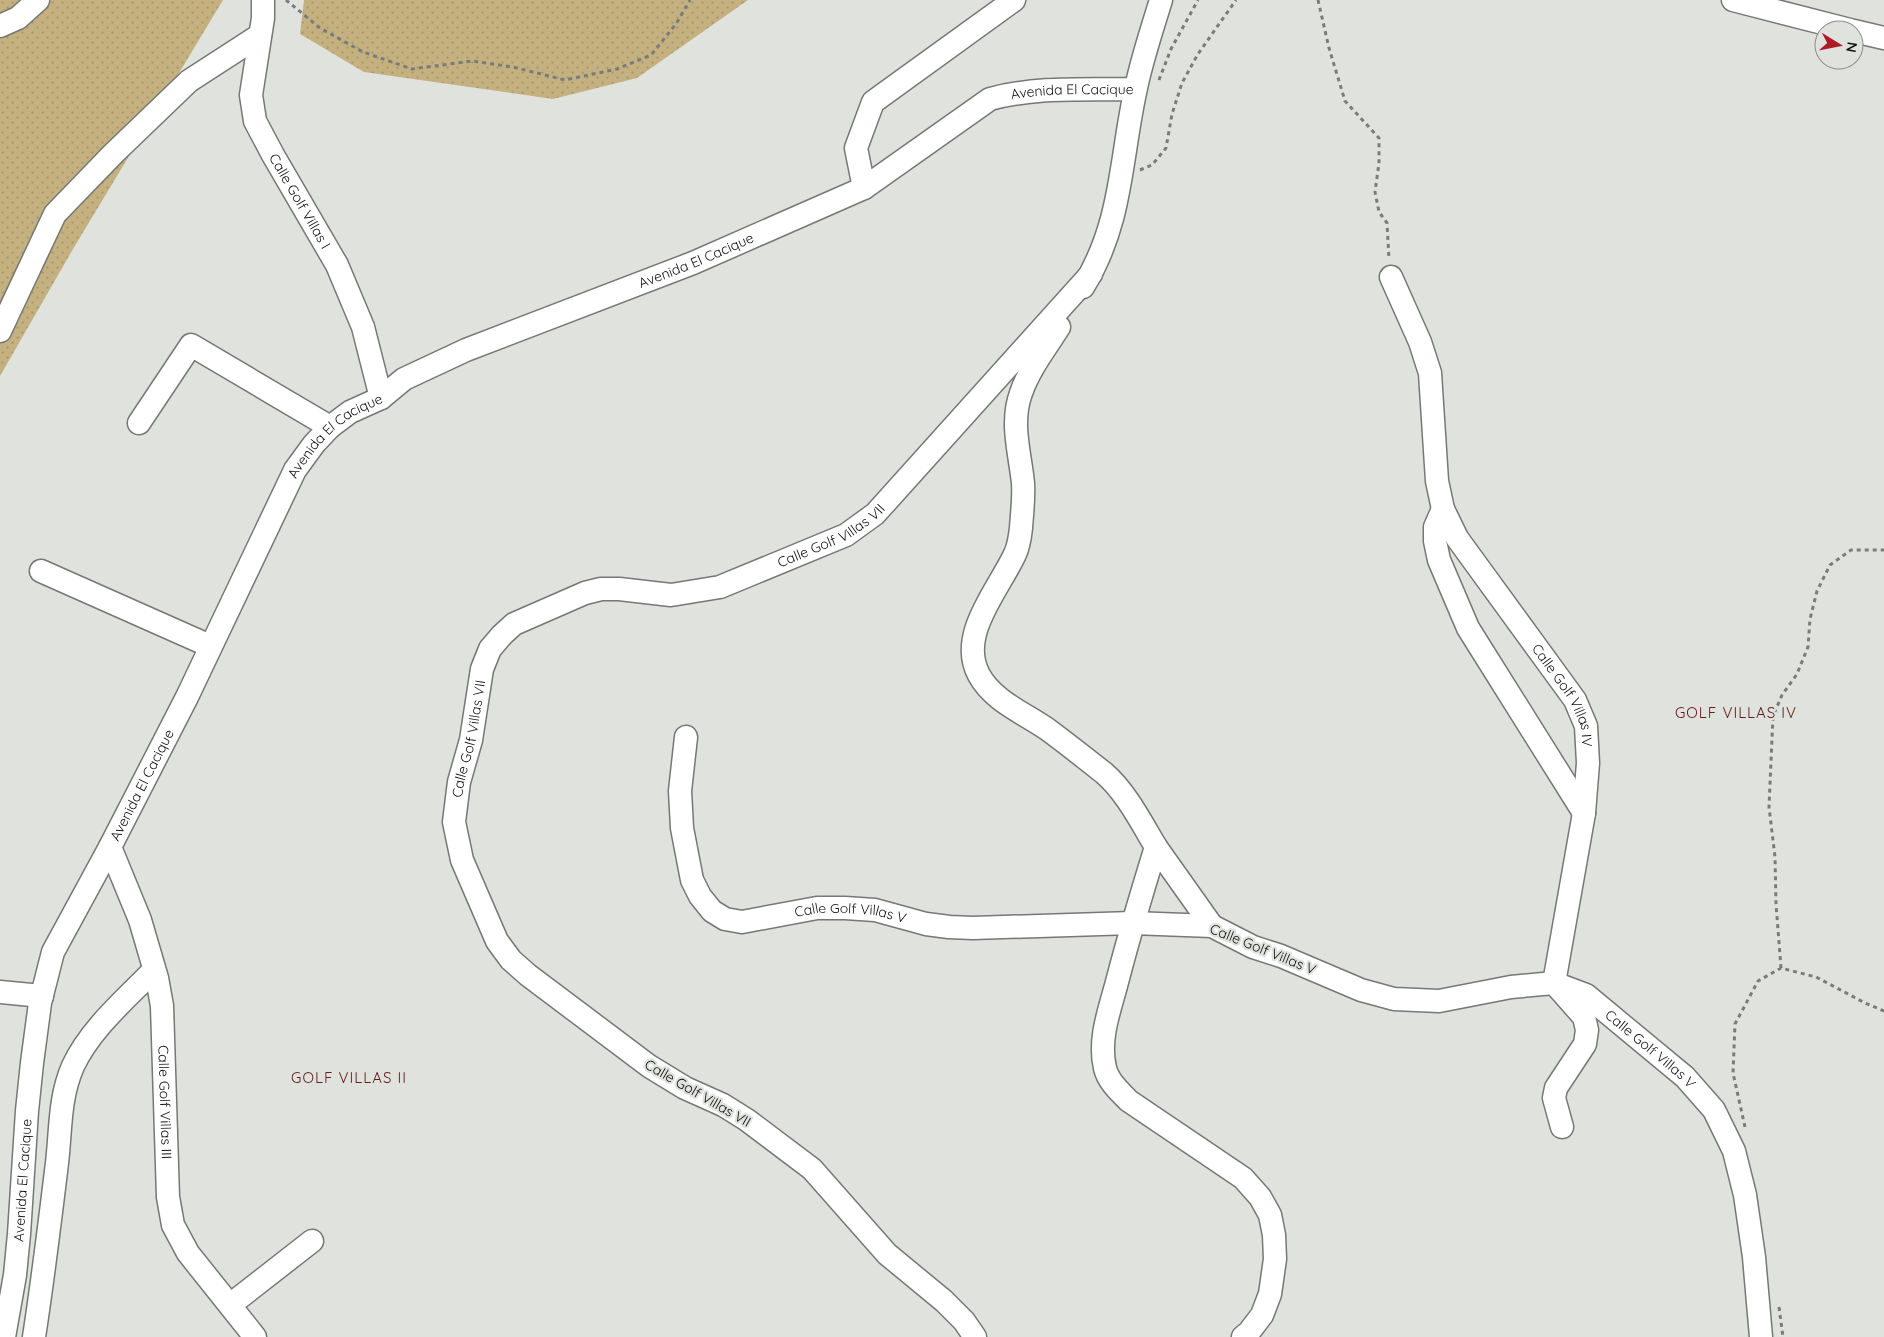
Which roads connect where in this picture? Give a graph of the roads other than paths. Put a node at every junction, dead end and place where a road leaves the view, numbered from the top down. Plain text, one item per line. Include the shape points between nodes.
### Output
1 (38, 0) edge
2 (264, 0) edge
3 (1014, 0) edge
4 (1161, 0) edge
5 (1733, 0) edge
6 (1814, 21) edge
7 (0, 26) edge
8 (1864, 33) edge
9 (260, 35) junction
10 (1884, 38) edge
11 (1136, 89) junction
12 (864, 188) junction
13 (1091, 274) junction
14 (1391, 277) road end
15 (0, 331) edge
16 (380, 398) junction
17 (138, 424) dead end
18 (330, 427) junction
19 (1443, 509) junction
20 (41, 571) dead end
21 (210, 646) junction
22 (686, 738) dead end
23 (1584, 813) junction
24 (110, 847) junction
25 (1156, 847) junction
26 (1132, 923) junction
27 (1212, 926) junction
28 (154, 970) junction
29 (1554, 983) junction
30 (0, 992) edge
31 (42, 996) junction
32 (1562, 1128) dead end
33 (312, 1241) dead end
34 (230, 1305) junction
35 (3, 1332) edge
36 (34, 1337) edge
37 (255, 1337) edge
38 (976, 1337) edge
39 (1243, 1337) edge
40 (1761, 1337) edge

1 - 7 street via 18,18
2 - 9 street, Calle Golf Villas I
3 - 12 street via 873,102 856,148
4 - 11 street, Avenida El Cacique
5 - 6 street
8 - 10 street
9 - 15 street via 189,81 55,214
9 - 16 street, Calle Golf Villas I via 251,95 255,121 272,156 337,265 363,327
11 - 12 street, Avenida El Cacique via 1043,90 990,99
11 - 13 street via 1117,204
12 - 16 street, Avenida El Cacique via 693,263 466,350 404,379
13 - 25 street via 1020,393 1015,437 1023,483 1019,540 1015,554 979,621 973,659 989,690 1105,774 1129,803
13 - 38 street, Calle Golf Villas VII via 875,514 846,535 720,587 670,595 601,589 514,624 490,649 482,669 471,740 455,804 454,822 462,860 498,941 511,960 649,1066 748,1120 812,1169 887,1254 944,1300
14 - 19 street, Calle Golf Villas IV via 1430,373
16 - 18 street, Avenida El Cacique via 350,412
17 - 18 street via 191,345
18 - 21 street, Avenida El Cacique via 295,470
19 - 23 street via 1435,541 1439,560 1468,628
19 - 23 street, Calle Golf Villas IV via 1457,538 1574,700 1586,726 1588,763
20 - 21 street
21 - 24 street, Avenida El Cacique
22 - 26 street, Calle Golf Villas V via 680,791 682,828 692,880 712,911 725,919 742,922 817,908 845,908 875,910 949,928
23 - 29 street, Calle Golf Villas IV
24 - 28 street, Calle Golf Villas III via 140,920
24 - 31 street, Avenida El Cacique via 53,952
25 - 26 street
25 - 27 street
26 - 27 street, Calle Golf Villas V
26 - 39 street via 1106,1027 1102,1050 1105,1070 1114,1086 1129,1101 1243,1178 1260,1197 1270,1215 1275,1259 1270,1294 1262,1315
27 - 29 street, Calle Golf Villas V via 1253,947 1361,990 1394,999 1439,1001
28 - 34 street, Calle Golf Villas III via 162,1006 168,1197 173,1225 188,1253
28 - 36 street via 96,1030 74,1066 61,1103 46,1258
29 - 32 street via 1584,1017 1588,1030 1585,1044 1556,1088 1554,1098
29 - 40 street, Calle Golf Villas V via 1586,995 1685,1078 1714,1110 1734,1151 1745,1195
30 - 31 street
31 - 35 street, Avenida El Cacique via 26,1112 18,1242
33 - 34 street
34 - 37 street, Calle Golf Villas III

